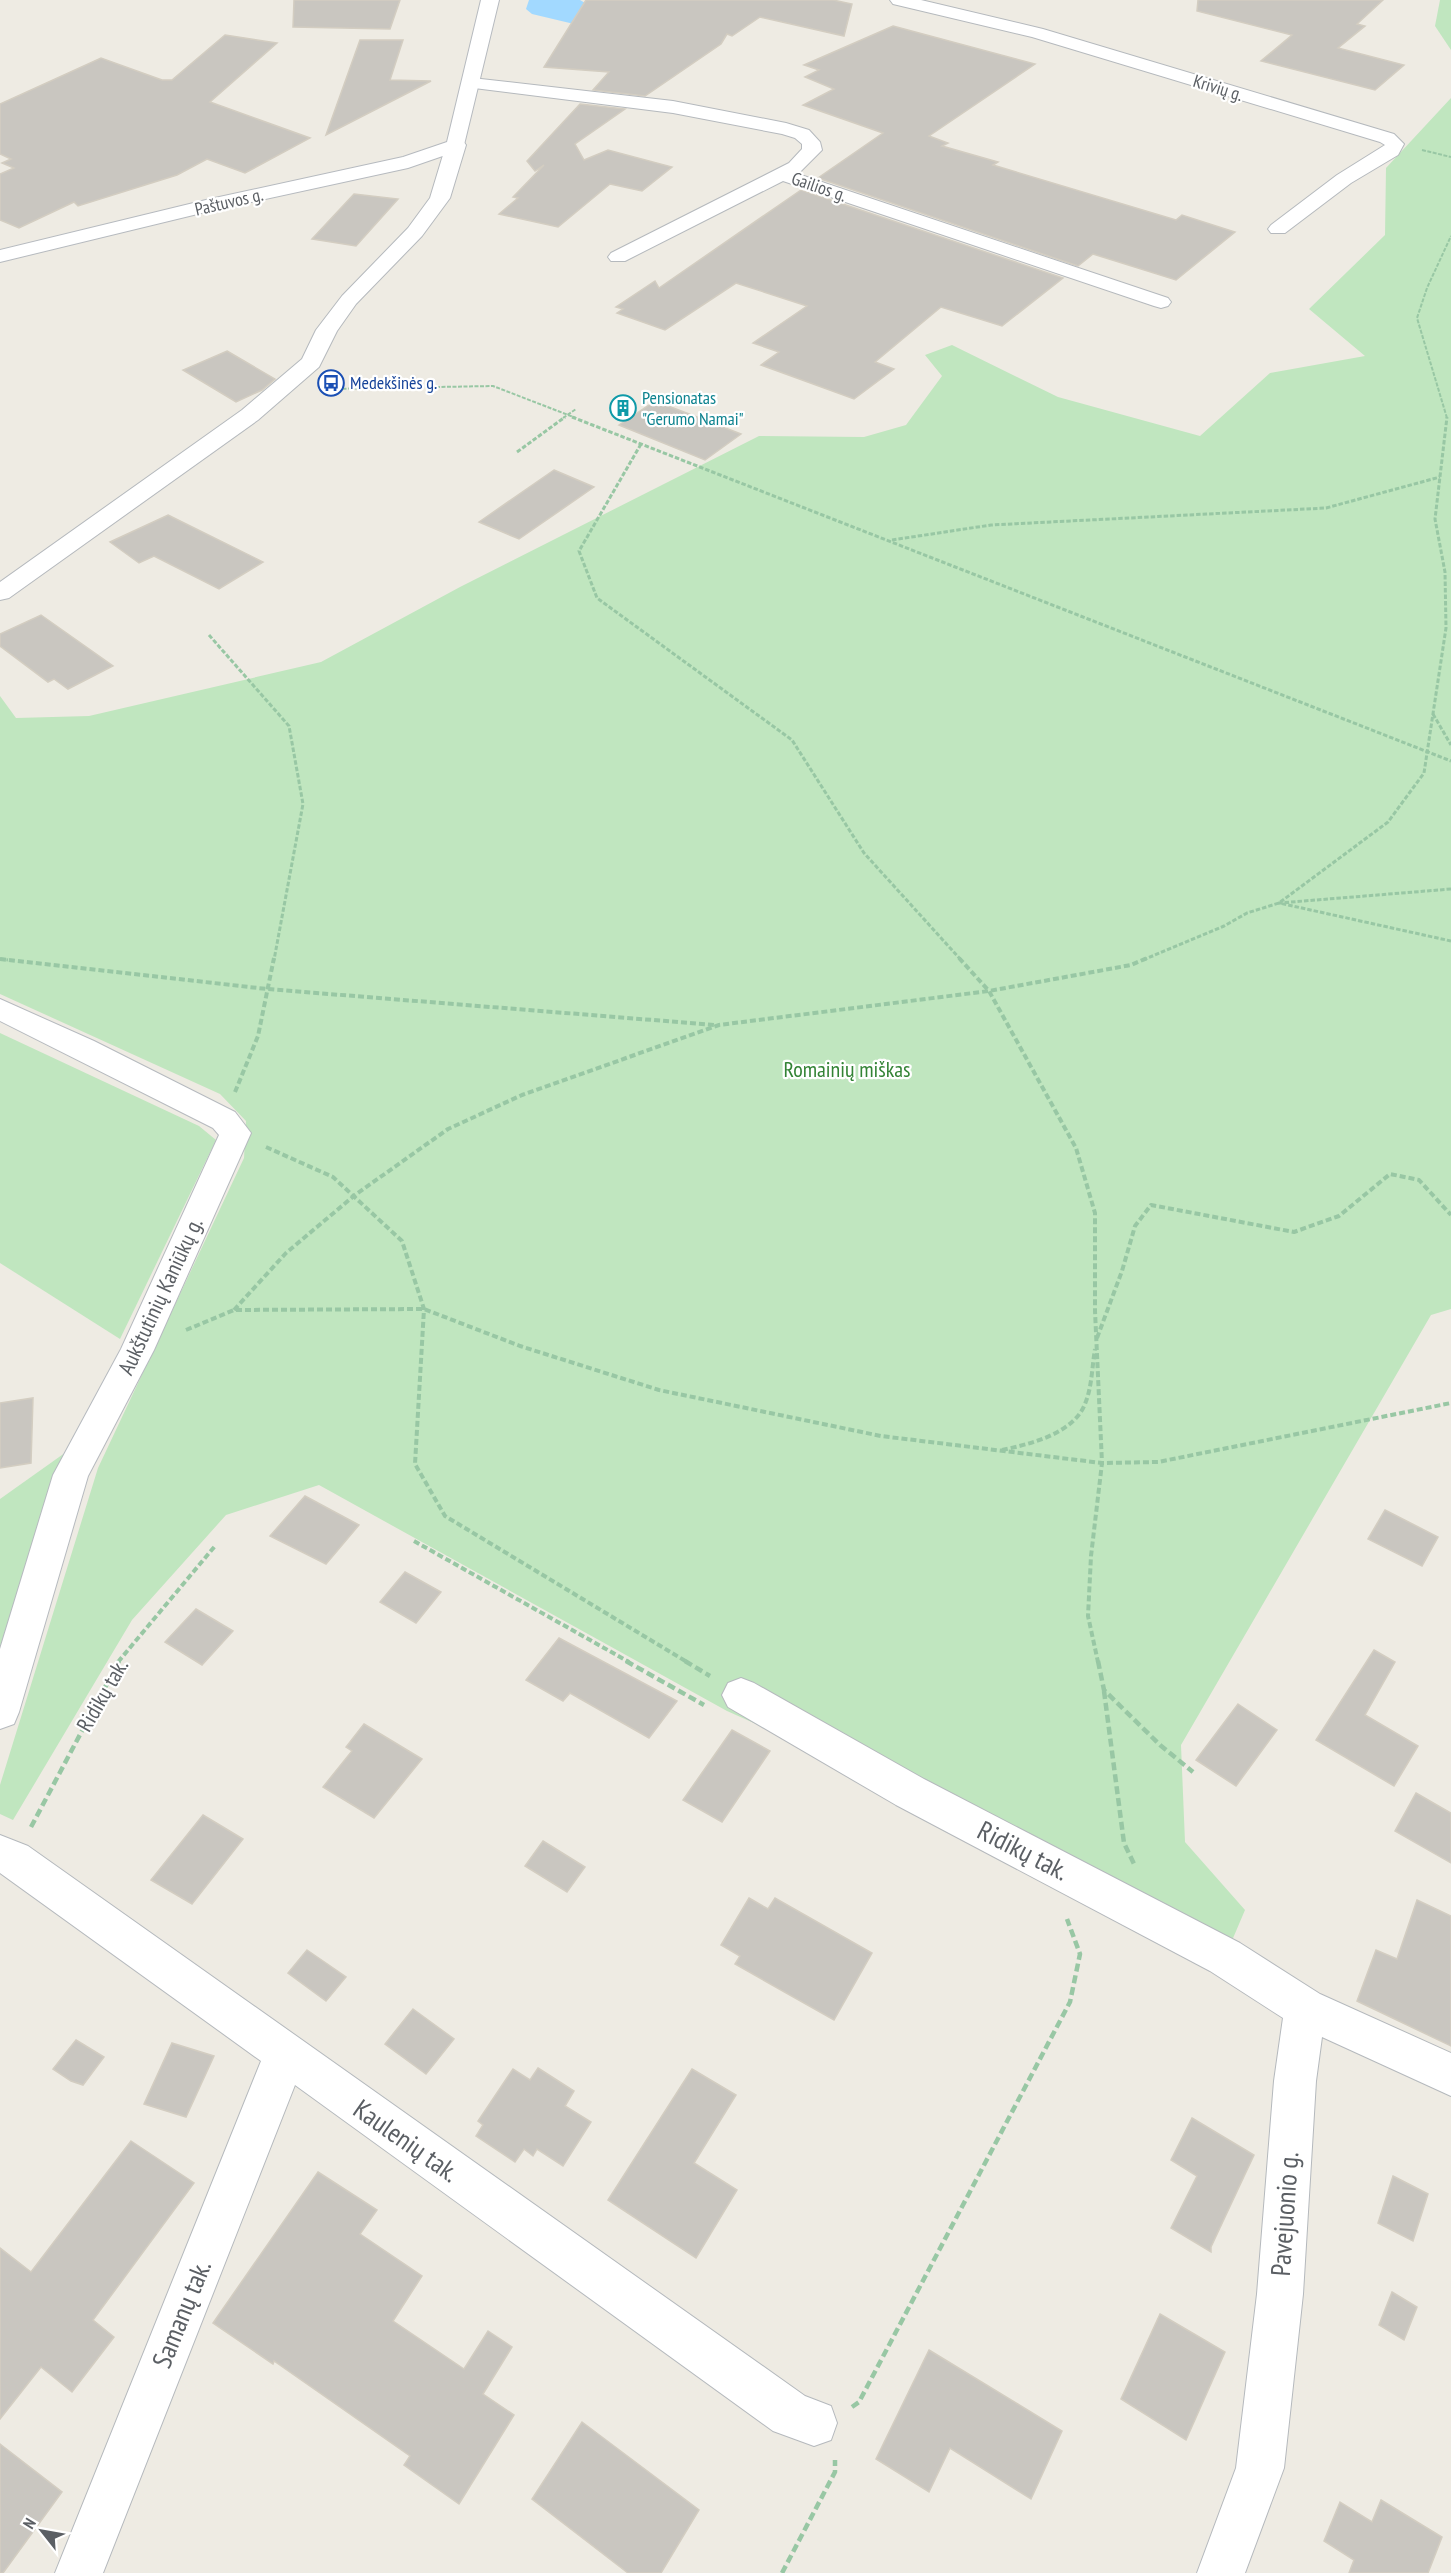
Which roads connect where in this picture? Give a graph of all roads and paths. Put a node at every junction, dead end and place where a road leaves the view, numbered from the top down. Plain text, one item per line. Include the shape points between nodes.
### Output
1 (490, 0) edge
2 (899, 0) edge
3 (472, 83) junction
4 (456, 145) junction
5 (783, 175) junction
6 (1278, 229) dead end
7 (1451, 236) edge
8 (0, 256) edge
9 (618, 257) dead end
10 (1161, 302) dead end
11 (321, 389) dead end
12 (576, 409) dead end
13 (568, 415) junction
14 (641, 444) junction
15 (517, 452) dead end
16 (1440, 477) junction
17 (889, 540) junction
18 (0, 593) edge
19 (209, 634) dead end
20 (1433, 714) junction
21 (1451, 745) edge
22 (1427, 750) junction
23 (1451, 761) edge
24 (1451, 889) edge
25 (1279, 903) junction
26 (1451, 941) edge
27 (0, 959) edge
28 (267, 989) junction
29 (989, 992) junction
30 (0, 1009) edge
31 (719, 1025) junction
32 (229, 1126) junction
33 (355, 1195) junction
34 (1451, 1215) edge
35 (424, 1309) junction
36 (1096, 1342) junction
37 (1451, 1403) edge
38 (998, 1450) junction
39 (1102, 1463) junction
40 (414, 1541) dead end
41 (215, 1546) dead end
42 (1104, 1690) junction
43 (727, 1702) junction
44 (0, 1712) edge
45 (1193, 1772) dead end
46 (7, 1857) edge
47 (1063, 1910) dead end
48 (1163, 1923) junction
49 (1305, 2008) junction
50 (285, 2055) junction
51 (1451, 2075) edge
52 (814, 2423) junction
53 (79, 2573) edge
54 (782, 2573) edge
55 (1221, 2573) edge

1 - 3 street
2 - 6 street, Krivių g. via 1037,33 1386,138 1395,144 1391,151 1344,179
3 - 4 street
3 - 5 street, Gailios g. via 673,107 802,134 811,142 812,150
4 - 8 street, Paštuvos g. via 408,162
4 - 18 street via 440,198 415,232 349,300 327,330 311,362 250,415
5 - 9 street
5 - 10 street, Gailios g.
7 - 16 path via 1417,318 1447,414
11 - 13 path via 493,386
12 - 13 path
13 - 14 path
13 - 15 path
14 - 17 path
14 - 29 path via 579,551 597,598 792,740 864,853
16 - 17 path via 1326,508 991,525
16 - 20 path via 1435,519 1445,572 1446,628
17 - 22 path
19 - 28 path via 289,726 303,804
20 - 21 path
20 - 22 path
22 - 23 path
22 - 25 path via 1424,773 1388,822
24 - 25 path
25 - 26 path
25 - 29 path via 1247,913 1131,965
27 - 28 path
28 - 31 path
28 - 32 path via 258,1036
29 - 31 path
29 - 36 path via 1076,1148 1095,1213
30 - 32 street via 83,1048
31 - 33 path via 522,1095 448,1130
32 - 33 path via 333,1177
32 - 44 street, Aukštutinių Kaniūkų g. via 137,1350 71,1475
33 - 35 path via 402,1241
33 - 35 path via 286,1253 234,1310
34 - 36 path via 1419,1180 1390,1174 1339,1216 1294,1232 1151,1205 1135,1226
35 - 38 path via 520,1346 659,1390 881,1436
35 - 43 path via 416,1464 445,1516
36 - 38 path via 1084,1407 1066,1426 1029,1444
36 - 39 path
37 - 39 path via 1158,1462
38 - 39 path
39 - 42 path via 1088,1616
40 - 43 path
41 - 46 path, Ridikų tak. via 118,1662
42 - 45 path
42 - 48 path via 1124,1843
43 - 48 street, Ridikų tak.
46 - 50 street, Kaulenių tak.
47 - 52 path via 1080,1954 1070,2002 859,2402 836,2420
48 - 49 street, Ridikų tak.
49 - 51 street
49 - 55 street, Pavejuonio g. via 1260,2468
50 - 52 street, Kaulenių tak. via 790,2414
50 - 53 street, Samanų tak.
52 - 54 path via 836,2445 836,2472

